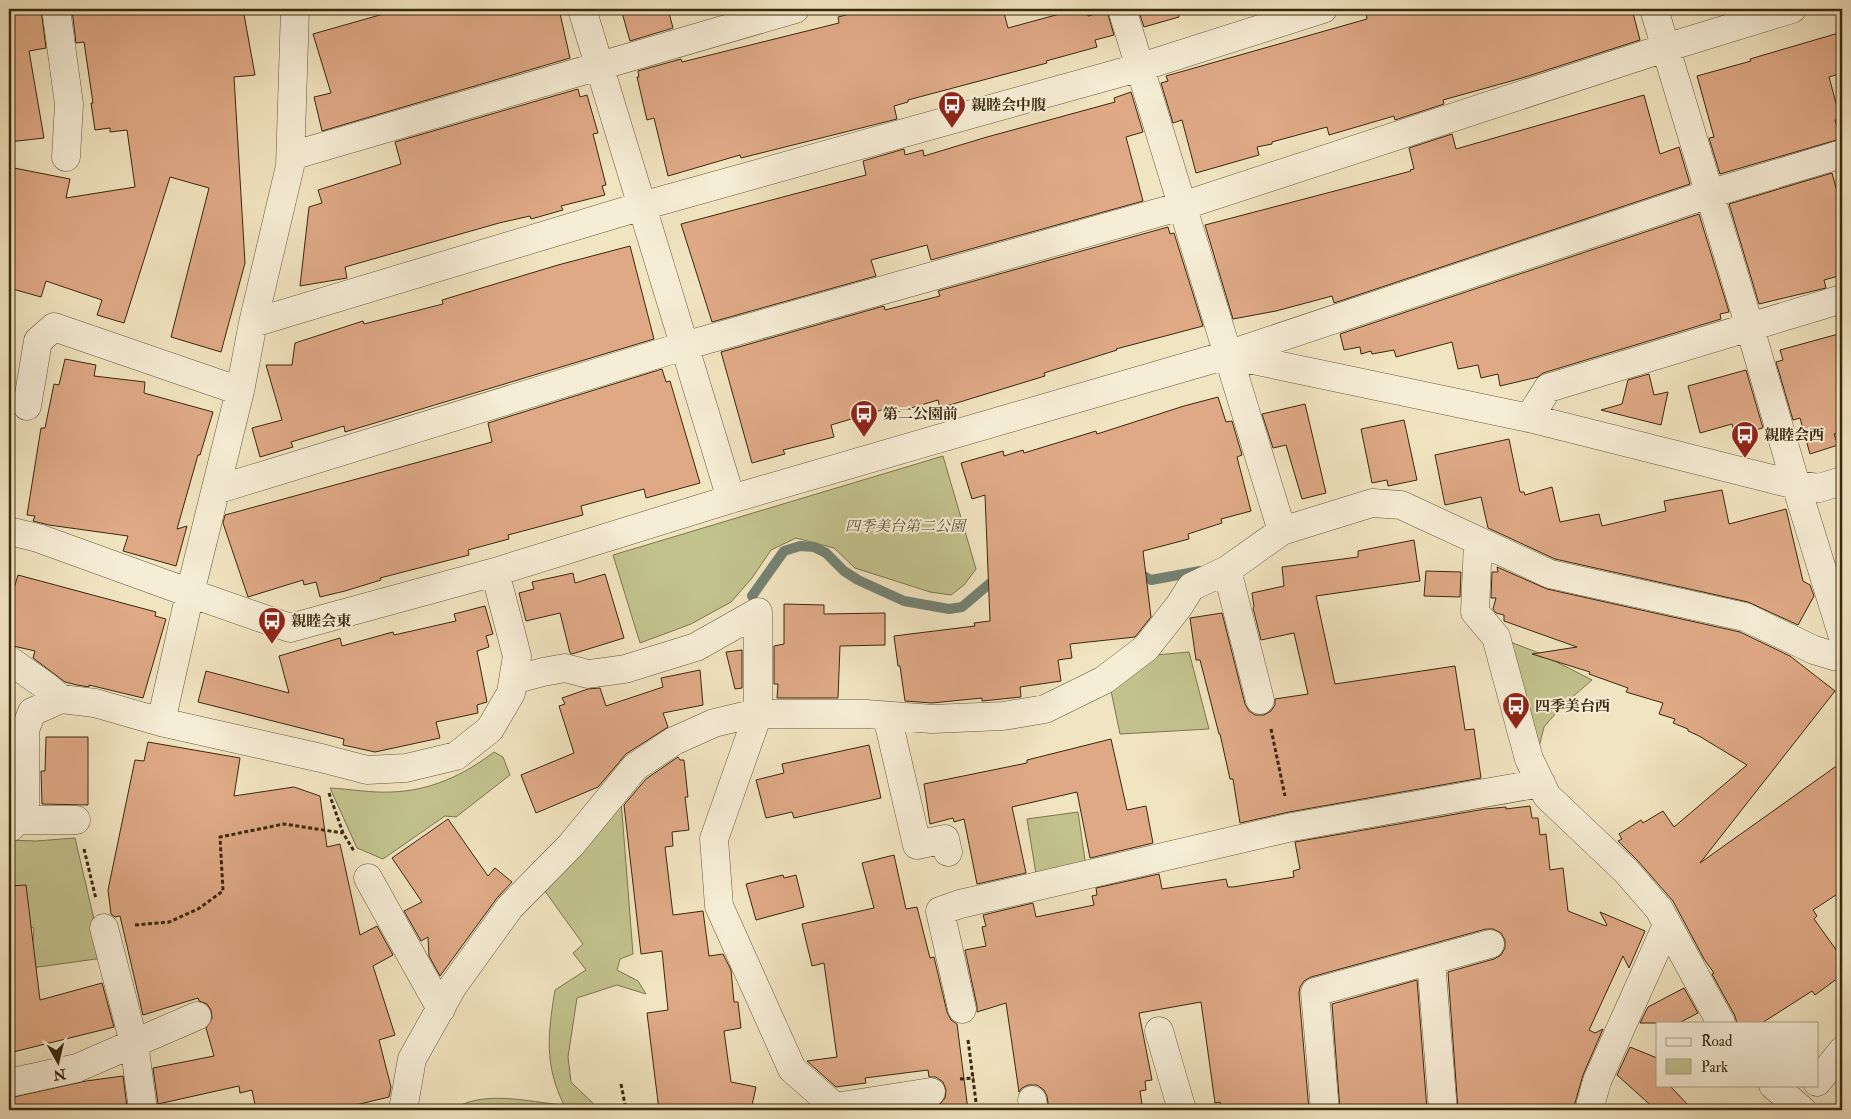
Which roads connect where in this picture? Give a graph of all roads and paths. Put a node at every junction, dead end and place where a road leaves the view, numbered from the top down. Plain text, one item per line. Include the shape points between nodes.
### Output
1 (56, 9) edge
2 (295, 9) edge
3 (582, 9) edge
4 (795, 9) edge
5 (1122, 9) edge
6 (1323, 9) edge
7 (1654, 9) edge
8 (1792, 9) edge
9 (1664, 48) junction
10 (599, 66) junction
11 (1141, 67) junction
12 (1842, 154) edge
13 (290, 156) junction
14 (66, 157) dead end
15 (1709, 194) junction
16 (642, 206) junction
17 (1182, 206) junction
18 (1842, 300) edge
19 (254, 323) junction
20 (1750, 328) junction
21 (684, 346) junction
22 (1227, 355) junction
23 (240, 391) junction
24 (27, 406) dead end
25 (1529, 418) junction
26 (1842, 481) edge
27 (1796, 485) junction
28 (216, 490) junction
29 (731, 499) junction
30 (9, 531) edge
31 (1282, 531) junction
32 (1478, 541) junction
33 (1227, 570) junction
34 (495, 572) junction
35 (190, 593) junction
36 (1840, 655) edge
37 (9, 660) edge
38 (513, 680) junction
39 (61, 700) junction
40 (1260, 700) joint
41 (758, 714) junction
42 (887, 716) junction
43 (161, 722) junction
44 (322, 758) junction
45 (1541, 784) junction
46 (76, 820) joint
47 (13, 824) edge
48 (1292, 827) junction
49 (343, 833) junction
50 (948, 852) dead end
51 (368, 878) joint
52 (1667, 925) junction
53 (104, 928) junction
54 (1490, 944) dead end
55 (1430, 960) junction
56 (441, 1009) junction
57 (962, 1009) joint
58 (197, 1016) dead end
59 (1720, 1022) edge
60 (1159, 1031) dead end
61 (134, 1044) junction
62 (1842, 1051) edge
63 (1818, 1081) edge
64 (9, 1083) edge
65 (621, 1084) dead end
66 (1774, 1086) edge
67 (1814, 1086) edge
68 (931, 1092) dead end
69 (1800, 1108) edge
70 (143, 1110) edge
71 (403, 1110) edge
72 (626, 1110) edge
73 (977, 1110) edge
74 (1182, 1110) edge
75 (1325, 1110) edge
76 (1443, 1110) edge
77 (1589, 1110) edge

1 - 14 street via 69,104
2 - 13 street
3 - 10 street
4 - 10 street
5 - 11 street
6 - 11 street
7 - 9 street
8 - 9 street
9 - 15 street
9 - 17 street
10 - 13 street
10 - 16 street
11 - 16 street
11 - 17 street
12 - 15 street
13 - 19 street
15 - 20 street
15 - 22 street
16 - 19 street
16 - 21 street
17 - 21 street
17 - 22 street
18 - 20 street
19 - 23 street
20 - 25 street via 1548,388
20 - 27 street
21 - 28 street
21 - 29 street
22 - 25 street
22 - 29 street
22 - 31 street
23 - 24 street via 54,327 38,341
23 - 28 street
25 - 27 street
26 - 27 street via 1820,488
27 - 36 street
28 - 35 street
29 - 34 street
30 - 35 street via 38,538
31 - 32 street via 1372,503 1402,506
31 - 33 street
32 - 36 street via 1550,574 1746,617 1814,650
32 - 45 street via 1475,612 1496,637 1529,759
33 - 40 street
33 - 42 street via 1191,587 1146,648 1104,680 1045,708 1003,716 932,719
34 - 35 street via 290,628
34 - 38 street via 517,656
35 - 43 street
37 - 39 street
38 - 41 street via 565,668 588,674 626,670 696,647 758,612
38 - 44 street via 511,693 490,730 456,756 406,768 367,770
39 - 43 street via 95,703
39 - 47 street via 32,712 25,730 25,813
40 - 48 path via 1264,701
41 - 42 street
41 - 56 street via 714,723 674,741 635,767 571,845 510,907
41 - 68 street via 714,839 719,906 792,1069 836,1107
42 - 50 street via 917,845 945,839
43 - 44 street
44 - 49 path via 323,778
45 - 48 street
45 - 52 street via 1547,796 1626,871 1658,909
46 - 47 street
46 - 53 path
48 - 57 street via 960,899 940,911
49 - 51 path
49 - 53 path via 284,824 220,837 223,891 198,909 168,922
51 - 56 street
52 - 59 street
52 - 77 street via 1596,1081
53 - 61 street
54 - 55 street
55 - 75 street via 1315,992
55 - 76 street
56 - 71 street via 412,1059
57 - 73 path
58 - 61 street
60 - 74 street
61 - 64 street via 77,1068
61 - 70 street
62 - 63 street
65 - 72 path
66 - 69 street
67 - 69 street

